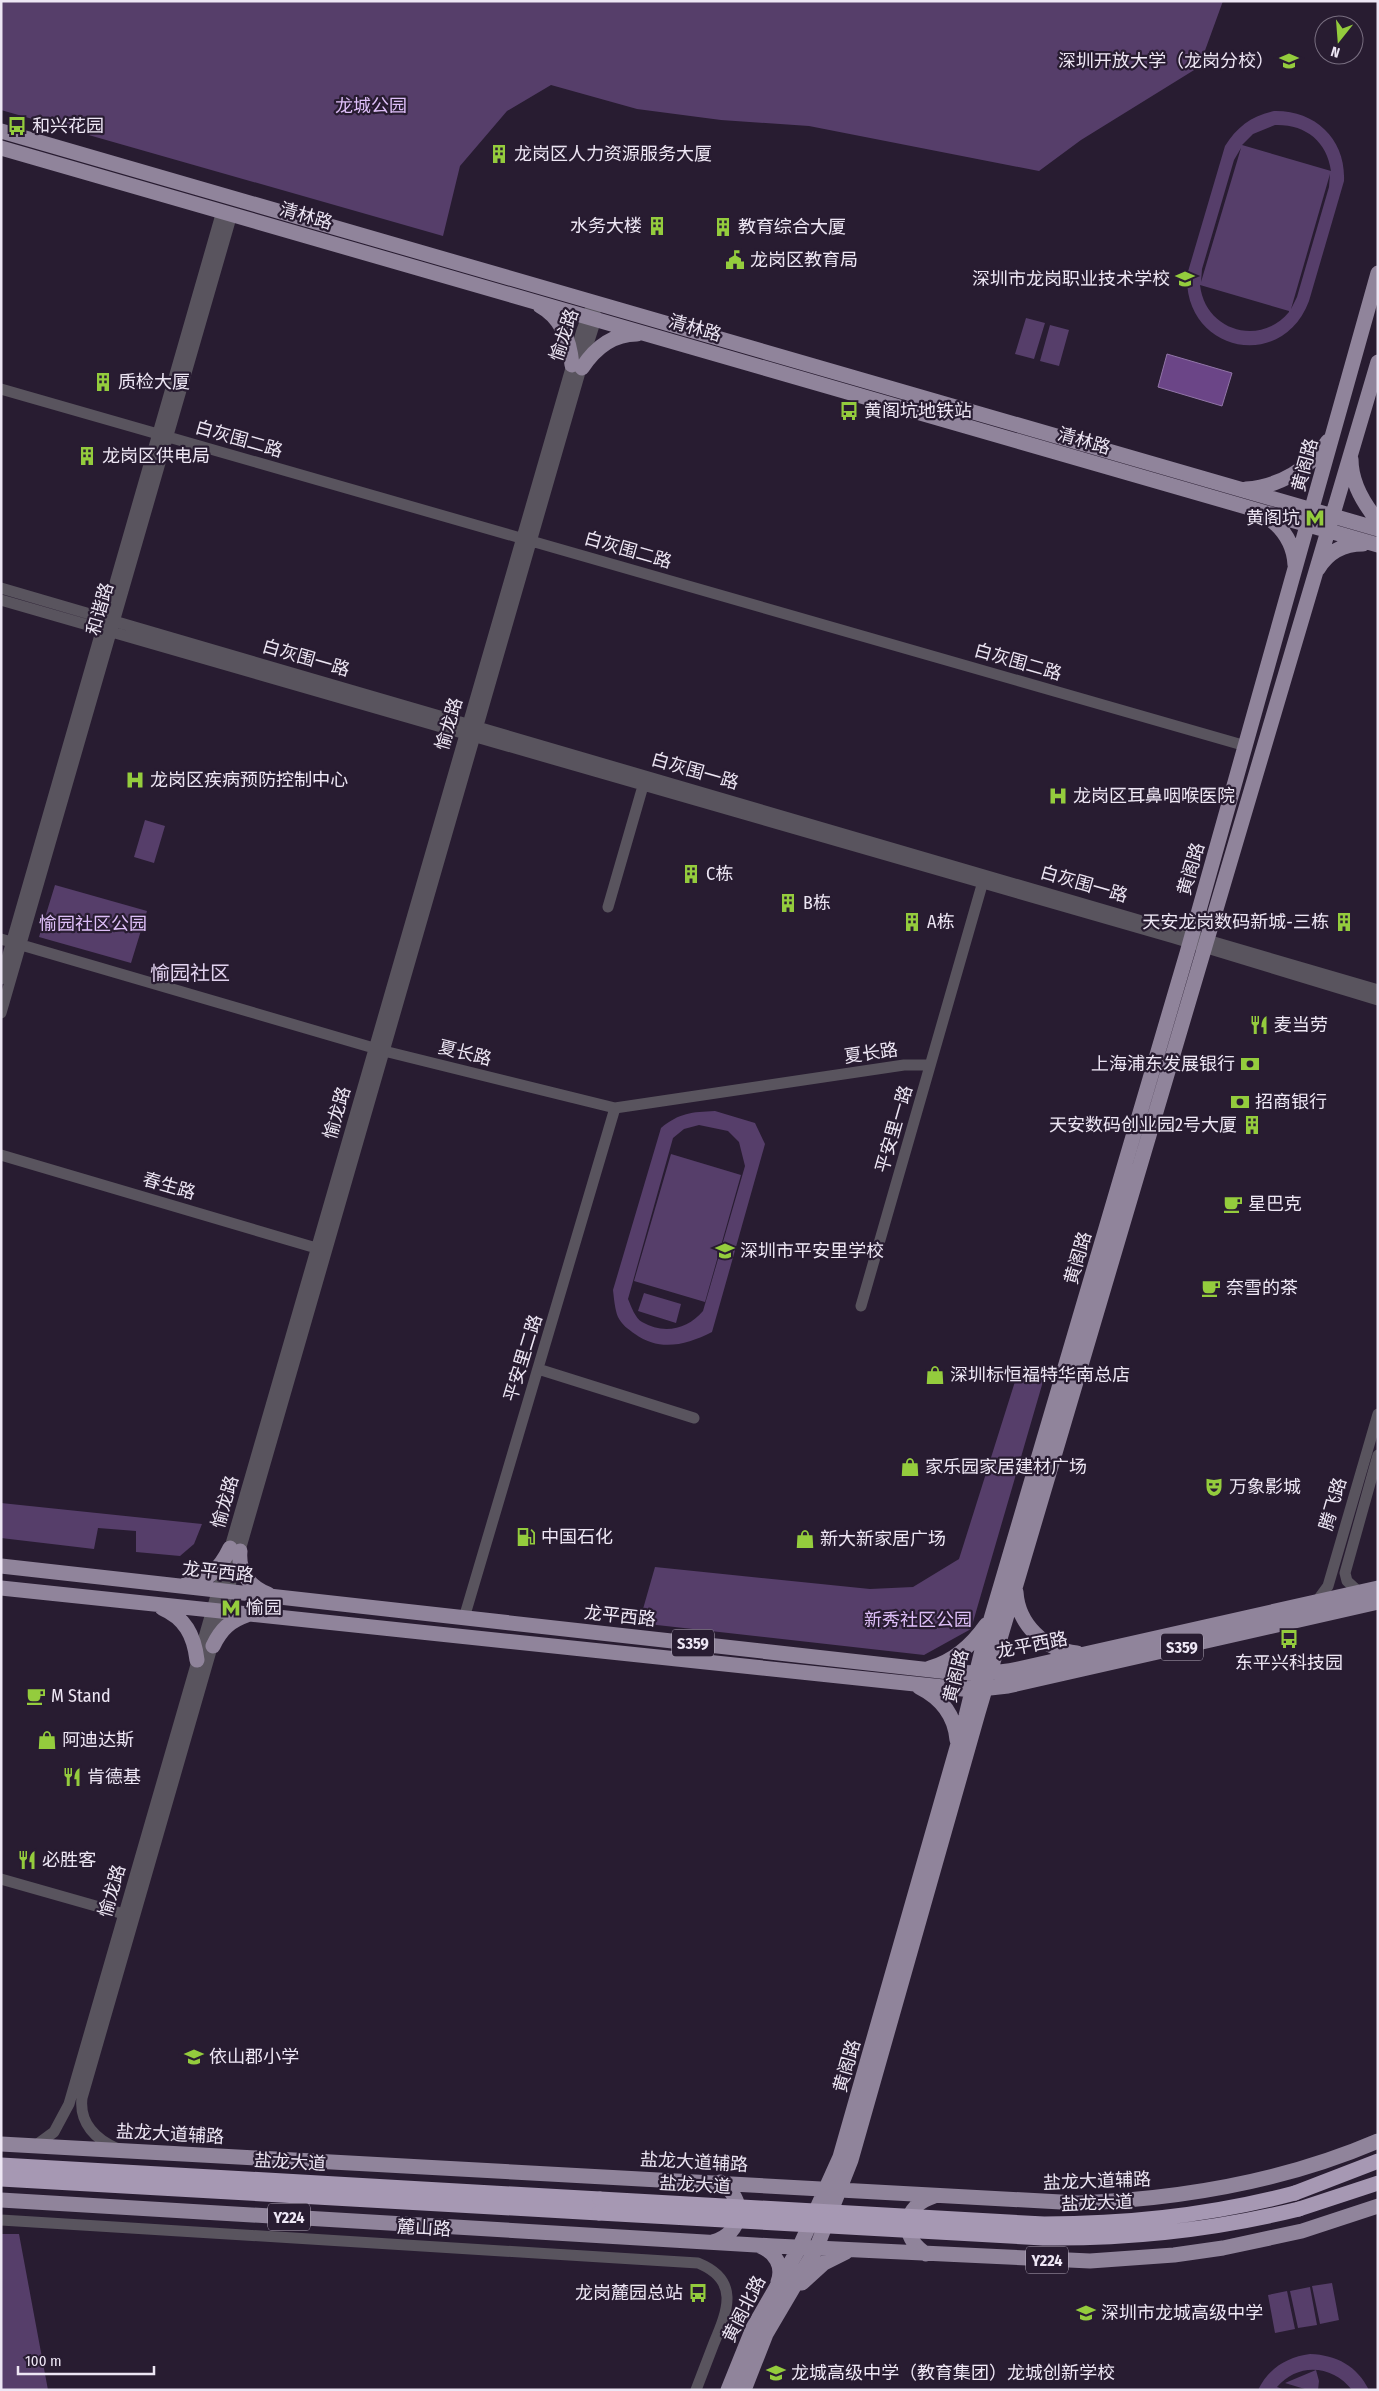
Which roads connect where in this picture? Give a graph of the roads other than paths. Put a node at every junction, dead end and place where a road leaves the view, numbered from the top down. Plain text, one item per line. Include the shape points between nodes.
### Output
1 (1, 131) edge
2 (1, 148) edge
3 (227, 213) junction
4 (1378, 273) edge
5 (530, 300) junction
6 (594, 302) junction
7 (591, 318) junction
8 (647, 334) junction
9 (736, 343) junction
10 (731, 359) junction
11 (1378, 362) edge
12 (576, 366) junction
13 (1, 389) edge
14 (1334, 431) junction
15 (163, 435) junction
16 (1352, 450) junction
17 (1166, 468) junction
18 (1162, 483) junction
19 (1242, 489) junction
20 (1254, 510) junction
21 (1312, 510) junction
22 (1332, 516) junction
23 (1378, 521) edge
24 (1308, 525) junction
25 (1378, 529) edge
26 (1327, 531) junction
27 (527, 539) junction
28 (1377, 545) edge
29 (1294, 574) junction
30 (1313, 579) junction
31 (1, 588) edge
32 (1, 600) edge
33 (110, 619) junction
34 (107, 631) junction
35 (471, 730) junction
36 (1246, 746) junction
37 (645, 780) junction
38 (984, 878) junction
39 (608, 907) dead end
40 (1191, 939) junction
41 (11, 942) edge
42 (1207, 943) junction
43 (1, 979) edge
44 (1378, 990) edge
45 (1378, 1000) edge
46 (1, 1013) edge
47 (379, 1049) junction
48 (930, 1065) junction
49 (615, 1108) junction
50 (1, 1155) edge
51 (322, 1249) junction
52 (861, 1306) dead end
53 (538, 1369) junction
54 (1378, 1414) edge
55 (694, 1418) dead end
56 (1378, 1455) edge
57 (235, 1549) junction
58 (1, 1566) edge
59 (1016, 1585) junction
60 (176, 1586) junction
61 (1, 1588) edge
62 (1378, 1588) edge
63 (223, 1591) junction
64 (1359, 1592) junction
65 (276, 1597) junction
66 (1317, 1601) junction
67 (1378, 1602) edge
68 (150, 1604) junction
69 (217, 1611) junction
70 (993, 1613) junction
71 (248, 1614) junction
72 (464, 1618) junction
73 (510, 1623) junction
74 (508, 1642) junction
75 (213, 1646) junction
76 (1083, 1654) junction
77 (824, 1658) junction
78 (197, 1660) junction
79 (926, 1669) junction
80 (983, 1673) junction
81 (822, 1675) junction
82 (915, 1685) junction
83 (979, 1689) junction
84 (958, 1745) junction
85 (1, 1879) edge
86 (129, 1915) junction
87 (1378, 2141) edge
88 (1, 2144) edge
89 (35, 2146) junction
90 (122, 2150) junction
91 (1378, 2161) edge
92 (1, 2165) edge
93 (1, 2179) edge
94 (720, 2182) junction
95 (1378, 2183) edge
96 (833, 2188) junction
97 (934, 2196) junction
98 (1, 2200) edge
99 (600, 2206) junction
100 (1378, 2206) edge
101 (1, 2220) edge
102 (577, 2235) junction
103 (711, 2242) junction
104 (760, 2246) junction
105 (799, 2248) junction
106 (816, 2249) junction
107 (852, 2250) junction
108 (576, 2254) junction
109 (926, 2254) junction
110 (778, 2284) junction
111 (788, 2296) junction
112 (696, 2390) edge
113 (728, 2390) edge
114 (744, 2390) edge

1 - 6 main road, 清林路
2 - 3 main road, 清林路
3 - 5 main road, 清林路
3 - 15 street, 和谐路
4 - 14 main road, 黄阁路
5 - 7 main road, 清林路
5 - 12 main road via 546,309 563,330
6 - 7 street, 愉龙路
6 - 9 main road, 清林路
7 - 8 main road, 清林路
7 - 12 street, 愉龙路
8 - 10 main road, 清林路
8 - 12 main road via 616,337
9 - 10 street
9 - 17 main road, 清林路
10 - 18 main road, 清林路
11 - 16 main road, 黄阁路
12 - 27 street, 愉龙路
13 - 15 street, 白灰围二路
14 - 19 main road via 1315,457 1294,473 1270,484
14 - 21 main road, 黄阁路
15 - 27 street, 白灰围二路
15 - 33 street, 和谐路
16 - 22 main road, 黄阁路
16 - 23 main road via 1357,490
17 - 18 main road
17 - 19 main road, 清林路
18 - 20 main road, 清林路
19 - 21 main road, 清林路
20 - 24 main road, 清林路
20 - 29 main road via 1268,517 1287,537 1295,562
21 - 22 main road, 清林路
21 - 24 main road, 黄阁路
22 - 25 main road, 清林路
22 - 26 main road, 黄阁路
24 - 26 main road, 清林路
24 - 29 main road, 黄阁路
26 - 28 main road, 清林路
26 - 30 main road, 黄阁路
27 - 35 street, 愉龙路
27 - 36 street, 白灰围二路
28 - 30 main road via 1349,545 1337,549 1327,557
29 - 36 main road, 黄阁路
30 - 42 main road, 黄阁路
31 - 33 street, 白灰围一路
32 - 34 street, 白灰围一路
33 - 34 street, 和谐路
33 - 35 street, 白灰围一路
34 - 35 street, 白灰围一路
34 - 41 street, 和谐路
35 - 37 street, 白灰围一路
35 - 47 street, 愉龙路
36 - 40 main road, 黄阁路
37 - 38 street, 白灰围一路
37 - 39 street
38 - 40 street, 白灰围一路
38 - 48 street, 平安里一路
40 - 42 street, 白灰围一路
40 - 70 main road, 黄阁路
41 - 43 street, 和谐路
41 - 46 street, 和谐路
41 - 47 street, 夏长路
42 - 44 street, 白灰围一路
42 - 45 street, 白灰围一路
42 - 59 main road, 黄阁路
47 - 49 street, 夏长路
47 - 51 street, 愉龙路
48 - 49 street, 夏长路 via 904,1065
48 - 52 street, 平安里一路
49 - 53 street, 平安里二路
50 - 51 street, 春生路
51 - 57 street, 愉龙路
53 - 55 street
53 - 72 street, 平安里二路
54 - 66 street, 腾飞路 via 1328,1586
56 - 64 street, 腾飞路 via 1345,1573 1347,1581
57 - 60 main road via 210,1575
57 - 63 street, 愉龙路
57 - 65 main road via 249,1582
58 - 60 main road, 龙平西路 / S359
59 - 76 main road via 1021,1614 1034,1633 1057,1648
59 - 80 main road, 黄阁路
60 - 63 main road, 龙平西路 / S359
61 - 68 main road, 龙平西路 / S359
62 - 64 main road, 龙平西路 / S359
63 - 65 main road, 龙平西路 / S359
63 - 69 street, 愉龙路
64 - 66 main road, 龙平西路 / S359
65 - 72 main road, 龙平西路 / S359
66 - 76 main road, 龙平西路 / S359
67 - 83 main road, 龙平西路 / S359 via 1008,1686
68 - 69 main road, 龙平西路 / S359
68 - 78 main road via 173,1613 183,1621 195,1644
69 - 71 main road, 龙平西路 / S359
69 - 75 street, 愉龙路
69 - 78 street, 愉龙路
70 - 79 main road via 964,1650 942,1664
70 - 80 main road, 黄阁路
71 - 74 main road, 龙平西路 / S359
71 - 75 main road via 225,1626
72 - 73 main road, 龙平西路 / S359
73 - 74 main road
73 - 77 main road, 龙平西路 / S359
74 - 81 main road, 龙平西路 / S359
75 - 86 street, 愉龙路
76 - 80 main road, 龙平西路 / S359 via 1003,1672
77 - 79 main road, 龙平西路 / S359
77 - 81 main road
78 - 86 street, 愉龙路
79 - 80 main road, 龙平西路 / S359
80 - 83 main road, 黄阁路
81 - 82 main road, 龙平西路 / S359
82 - 83 main road, 龙平西路 / S359
82 - 84 main road via 930,1692 948,1711 957,1731
83 - 84 main road, 黄阁路
83 - 96 main road, 黄阁路 via 851,2160
84 - 96 main road, 黄阁路
85 - 86 street
86 - 89 street, 愉龙路 via 65,2114 54,2132
86 - 90 street, 愉龙路 via 81,2106 93,2133
87 - 97 main road, 盐龙大道辅路 via 1340,2156 1259,2179 1162,2197 1079,2203
88 - 89 main road, 盐龙大道辅路
89 - 90 main road, 盐龙大道辅路
90 - 94 main road, 盐龙大道辅路
91 - 99 highway, 盐龙大道, bridge via 1295,2193 1257,2203 1153,2220 1044,2224
92 - 99 highway, 盐龙大道
93 - 99 highway, 盐龙大道
94 - 96 main road, 盐龙大道辅路
94 - 103 main road via 728,2187 737,2202 737,2220 728,2235
95 - 99 highway, 盐龙大道, bridge via 1299,2209 1216,2227 1086,2238 1043,2238
96 - 97 main road, 盐龙大道辅路
96 - 105 main road, 黄阁路
96 - 106 main road, 黄阁路
97 - 109 main road via 917,2204 908,2222 912,2241
98 - 102 main road, Y224
100 - 109 main road, Y224 via 1263,2240 1174,2255 1090,2261
101 - 108 street, 麓山路
102 - 103 main road, Y224
102 - 108 street
103 - 104 main road, Y224
104 - 105 main road, Y224
104 - 110 main road via 770,2251 778,2261
105 - 106 main road, Y224
105 - 110 main road, 黄阁北路
106 - 107 main road, Y224
106 - 111 main road, 黄阁北路
107 - 109 main road, Y224
107 - 111 main road via 832,2257
108 - 112 street, 麓山路 via 688,2261 716,2272 727,2289 726,2308
110 - 113 main road, 黄阁北路 via 750,2335
111 - 114 main road, 黄阁北路 via 766,2334

